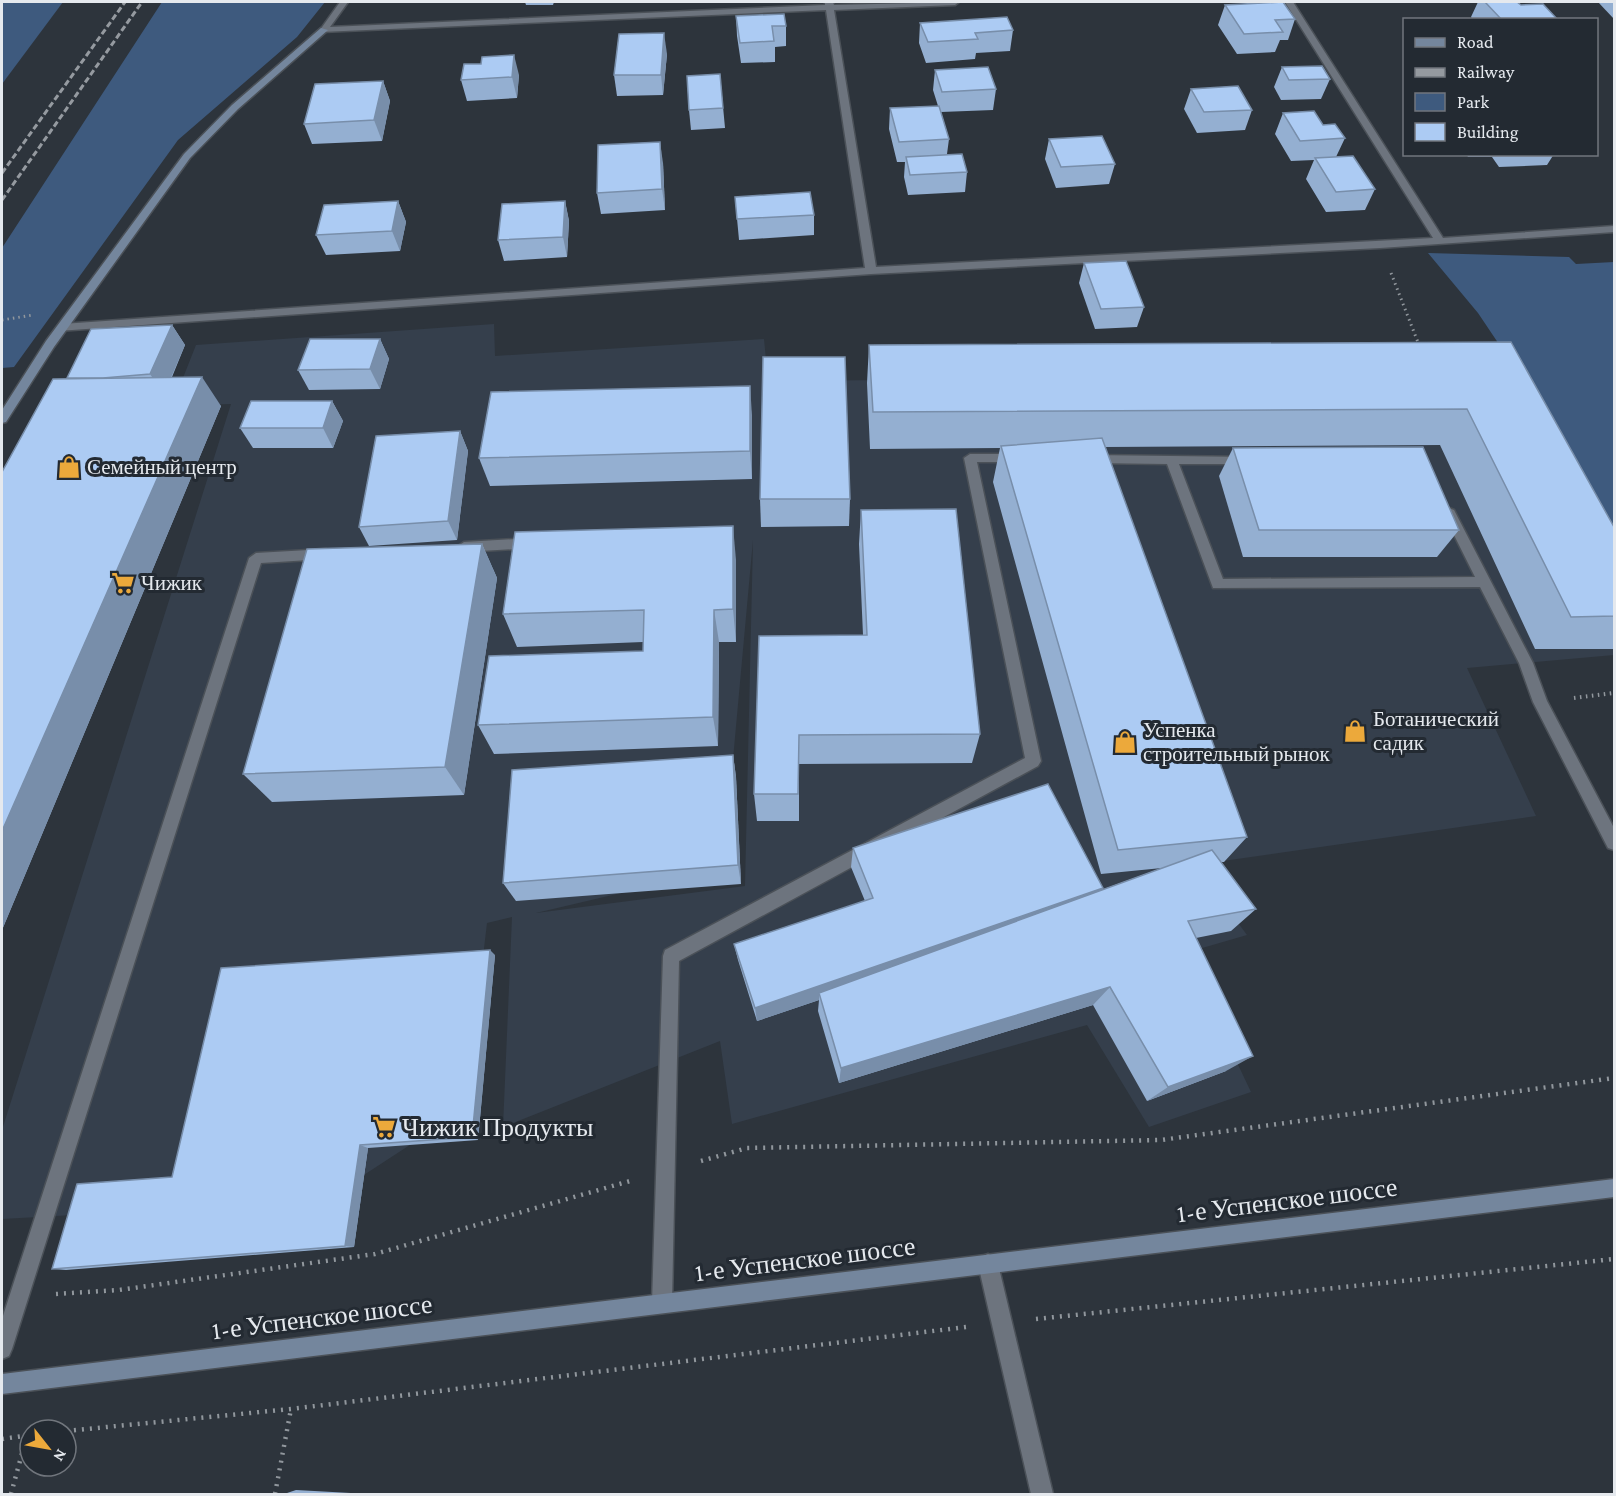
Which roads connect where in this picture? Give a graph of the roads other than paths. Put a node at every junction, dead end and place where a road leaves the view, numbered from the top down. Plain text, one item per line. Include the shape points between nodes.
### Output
1 (344, 2) edge
2 (956, 2) edge
3 (1289, 2) edge
4 (829, 5) edge
5 (324, 30) junction
6 (1614, 229) edge
7 (1439, 240) junction
8 (871, 272) junction
9 (62, 328) junction
10 (2, 419) edge
11 (1029, 458) edge
12 (1076, 459) edge
13 (1171, 459) junction
14 (1267, 460) edge
15 (1443, 501) edge
16 (549, 542) edge
17 (444, 548) edge
18 (338, 554) edge
19 (1484, 582) junction
20 (1614, 843) edge
21 (1614, 1188) edge
22 (988, 1264) junction
23 (662, 1303) junction
24 (2, 1348) edge
25 (2, 1384) edge
26 (1042, 1494) edge

1 - 5 street
2 - 4 street
3 - 7 street
4 - 5 street
4 - 8 street
5 - 9 main road via 235,107 187,156
6 - 7 street
7 - 8 street
8 - 9 street
9 - 10 main road
11 - 23 street via 970,458 1033,761 671,956
12 - 13 street
13 - 14 street
13 - 19 street via 1218,584
15 - 19 street
16 - 17 street
18 - 24 street via 256,558
19 - 20 street via 1526,663 1540,702
21 - 22 main road, 1-е Успенское шоссе
22 - 23 main road, 1-е Успенское шоссе
22 - 26 street
23 - 25 main road, 1-е Успенское шоссе

